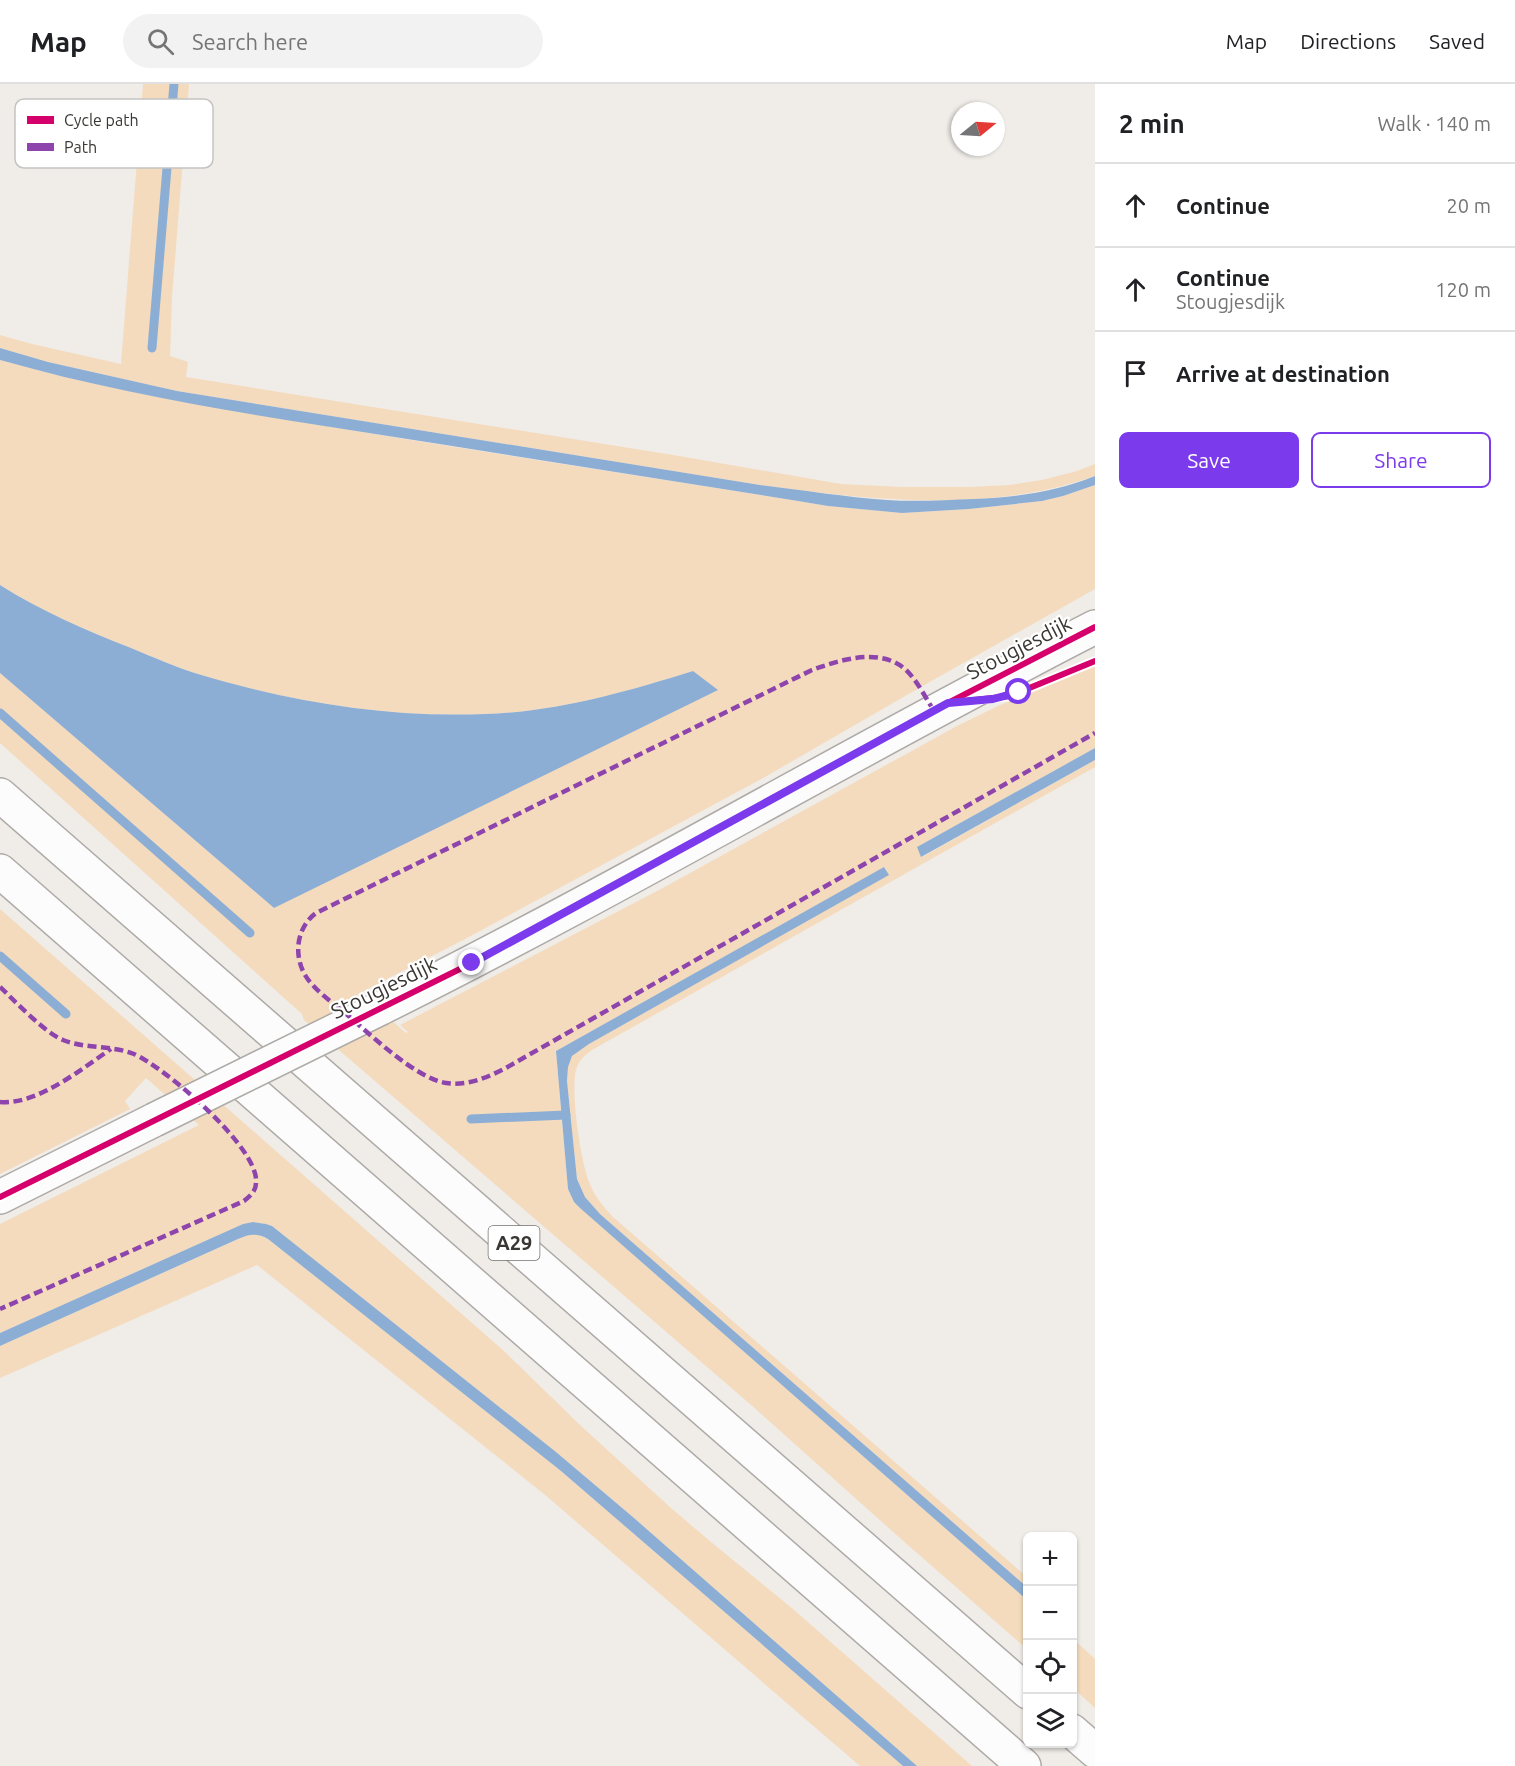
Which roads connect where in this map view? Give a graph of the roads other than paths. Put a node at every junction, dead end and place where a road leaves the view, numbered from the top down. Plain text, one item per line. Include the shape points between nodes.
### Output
1 (1095, 627) edge
2 (0, 795) edge
3 (0, 871) edge
4 (0, 1197) edge
5 (1023, 1688) edge
6 (1077, 1735) edge
7 (1095, 1751) edge
8 (1024, 1766) edge

1 - 4 main road, Stougjesdijk, bridge via 525,934
2 - 5 main road, A29
3 - 8 main road, A29
6 - 7 main road

